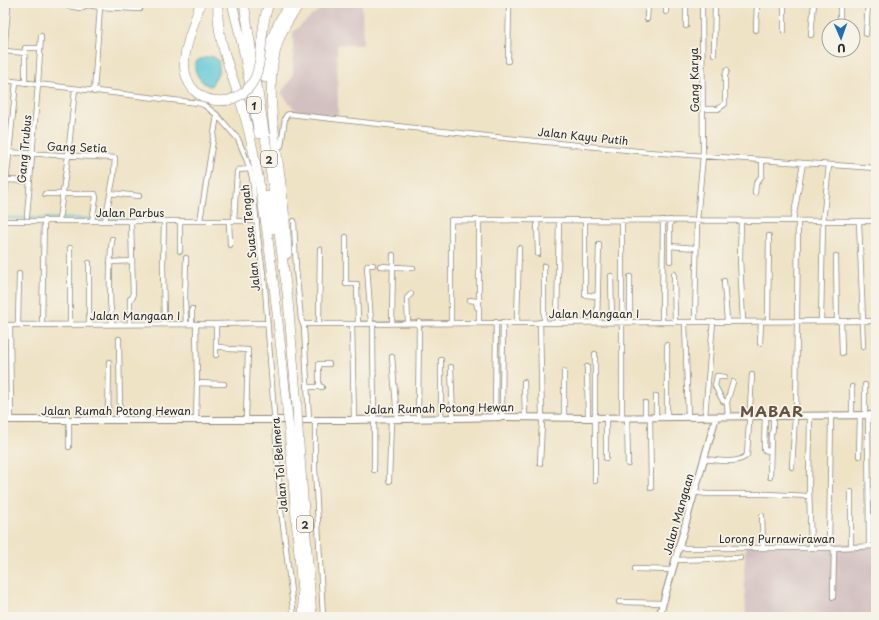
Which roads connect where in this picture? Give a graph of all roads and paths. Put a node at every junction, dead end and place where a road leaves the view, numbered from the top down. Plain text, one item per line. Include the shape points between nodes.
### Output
1 (67, 3) edge
2 (218, 3) edge
3 (232, 3) edge
4 (244, 3) edge
5 (269, 3) edge
6 (291, 3) edge
7 (302, 3) edge
8 (509, 3) edge
9 (648, 3) edge
10 (666, 3) edge
11 (686, 3) edge
12 (702, 3) edge
13 (715, 3) edge
14 (757, 3) edge
15 (784, 3) edge
16 (814, 3) edge
17 (840, 3) edge
18 (868, 3) edge
19 (95, 5) edge
20 (199, 6) edge
21 (3, 7) edge
22 (100, 7) junction
23 (140, 9) dead end
24 (666, 12) dead end
25 (840, 18) edge
26 (648, 19) dead end
27 (686, 26) dead end
28 (756, 30) dead end
29 (784, 31) dead end
30 (866, 34) dead end
31 (811, 35) dead end
32 (41, 36) dead end
33 (40, 48) junction
34 (5, 51) junction
35 (25, 53) junction
36 (714, 54) dead end
37 (508, 61) dead end
38 (3, 64) edge
39 (727, 70) dead end
40 (3, 80) edge
41 (16, 82) junction
42 (25, 83) junction
43 (38, 84) junction
44 (75, 89) junction
45 (94, 92) junction
46 (703, 109) junction
47 (216, 115) junction
48 (281, 146) dead end
49 (6, 152) edge
50 (32, 154) junction
51 (68, 156) junction
52 (704, 156) junction
53 (762, 160) junction
54 (802, 163) junction
55 (829, 164) junction
56 (876, 168) edge
57 (250, 169) junction
58 (6, 180) junction
59 (30, 181) junction
60 (110, 192) junction
61 (755, 192) dead end
62 (45, 194) dead end
63 (63, 194) junction
64 (139, 196) dead end
65 (282, 200) junction
66 (269, 207) joint
67 (3, 215) edge
68 (27, 216) dead end
69 (59, 219) junction
70 (106, 219) junction
71 (44, 220) junction
72 (92, 220) junction
73 (164, 220) junction
74 (479, 220) junction
75 (537, 220) junction
76 (559, 220) junction
77 (585, 220) junction
78 (622, 220) junction
79 (663, 220) junction
80 (670, 220) junction
81 (697, 220) junction
82 (3, 221) edge
83 (131, 221) junction
84 (180, 221) junction
85 (200, 221) junction
86 (232, 221) junction
87 (257, 221) junction
88 (294, 221) dead end
89 (740, 221) junction
90 (795, 221) junction
91 (823, 221) junction
92 (876, 221) edge
93 (859, 222) junction
94 (768, 236) dead end
95 (346, 237) dead end
96 (112, 239) dead end
97 (599, 244) dead end
98 (230, 246) dead end
99 (70, 248) dead end
100 (519, 248) dead end
101 (670, 248) junction
102 (696, 248) junction
103 (320, 249) dead end
104 (662, 249) junction
105 (180, 251) dead end
106 (393, 254) dead end
107 (538, 254) dead end
108 (836, 256) dead end
109 (186, 258) dead end
110 (132, 261) junction
111 (670, 261) dead end
112 (110, 262) junction
113 (89, 263) dead end
114 (373, 265) dead end
115 (380, 266) dead end
116 (544, 266) dead end
117 (392, 268) junction
118 (413, 268) dead end
119 (19, 274) dead end
120 (674, 274) dead end
121 (611, 276) dead end
122 (630, 277) dead end
123 (724, 282) dead end
124 (411, 294) dead end
125 (598, 296) junction
126 (470, 300) dead end
127 (192, 309) dead end
128 (277, 310) junction
129 (290, 315) junction
130 (796, 321) junction
131 (821, 321) junction
132 (839, 321) junction
133 (862, 321) junction
134 (876, 321) edge
135 (408, 322) junction
136 (419, 322) junction
137 (451, 322) junction
138 (478, 322) junction
139 (496, 322) junction
140 (503, 322) junction
141 (517, 322) junction
142 (542, 322) junction
143 (557, 322) junction
144 (597, 322) junction
145 (612, 322) junction
146 (622, 322) junction
147 (630, 322) junction
148 (662, 322) junction
149 (675, 322) junction
150 (685, 322) junction
151 (695, 322) junction
152 (712, 322) junction
153 (727, 322) junction
154 (743, 322) junction
155 (761, 322) junction
156 (768, 322) junction
157 (267, 323) junction
158 (319, 323) junction
159 (358, 323) junction
160 (372, 323) junction
161 (392, 323) junction
162 (18, 324) junction
163 (42, 324) junction
164 (70, 324) junction
165 (89, 324) junction
166 (112, 324) junction
167 (130, 324) junction
168 (164, 324) junction
169 (186, 324) junction
170 (194, 324) junction
171 (216, 324) junction
172 (304, 324) junction
173 (352, 324) junction
174 (3, 325) edge
175 (10, 325) junction
176 (120, 339) dead end
177 (760, 343) dead end
178 (667, 344) dead end
179 (216, 347) junction
180 (863, 347) dead end
181 (842, 353) dead end
182 (595, 354) dead end
183 (216, 355) dead end
184 (392, 357) dead end
185 (441, 360) dead end
186 (109, 362) dead end
187 (329, 364) dead end
188 (452, 367) dead end
189 (587, 367) dead end
190 (564, 372) dead end
191 (752, 375) dead end
192 (725, 377) dead end
193 (524, 382) dead end
194 (733, 382) dead end
195 (197, 383) junction
196 (224, 384) dead end
197 (865, 385) dead end
198 (307, 387) junction
199 (852, 387) dead end
200 (588, 390) junction
201 (595, 390) junction
202 (656, 396) dead end
203 (727, 402) junction
204 (645, 403) dead end
205 (852, 415) junction
206 (864, 415) junction
207 (876, 415) edge
208 (704, 416) junction
209 (716, 416) junction
210 (749, 416) junction
211 (765, 416) junction
212 (773, 416) junction
213 (795, 416) junction
214 (810, 416) junction
215 (831, 416) junction
216 (499, 417) junction
217 (525, 417) junction
218 (542, 417) junction
219 (650, 417) junction
220 (667, 417) junction
221 (688, 417) junction
222 (728, 417) junction
223 (394, 418) junction
224 (418, 418) junction
225 (441, 418) junction
226 (453, 418) junction
227 (564, 418) junction
228 (588, 418) junction
229 (596, 418) junction
230 (606, 418) junction
231 (624, 418) junction
232 (375, 419) junction
233 (3, 420) edge
234 (11, 420) junction
235 (68, 420) junction
236 (108, 420) junction
237 (120, 420) junction
238 (196, 420) junction
239 (246, 420) junction
240 (273, 420) junction
241 (312, 420) junction
242 (354, 420) junction
243 (293, 430) junction
244 (68, 447) dead end
245 (770, 451) junction
246 (859, 456) dead end
247 (606, 458) dead end
248 (704, 459) junction
249 (540, 463) dead end
250 (628, 464) dead end
251 (792, 467) dead end
252 (374, 470) dead end
253 (770, 477) dead end
254 (389, 481) dead end
255 (595, 482) dead end
256 (651, 488) dead end
257 (694, 492) junction
258 (851, 492) dead end
259 (809, 496) junction
260 (762, 516) dead end
261 (869, 546) junction
262 (876, 546) edge
263 (762, 547) junction
264 (811, 547) junction
265 (851, 547) junction
266 (678, 548) junction
267 (831, 548) junction
268 (740, 558) dead end
269 (675, 560) junction
270 (635, 569) dead end
271 (672, 570) junction
272 (833, 597) dead end
273 (619, 602) dead end
274 (663, 603) junction
275 (294, 617) edge
276 (304, 617) edge
277 (312, 617) edge
278 (323, 617) edge
279 (659, 617) edge

1 - 19 street via 71,8
2 - 128 highway via 223,49 245,116 253,150
3 - 66 highway, 1 via 246,63
4 - 129 highway, 2
5 - 20 highway, bridge via 263,22 256,78 245,92 223,101 211,100 200,95 191,85 186,71 187,46
6 - 65 highway via 274,32 266,71 268,111
7 - 65 highway via 283,32 272,70 271,103
8 - 37 street
9 - 26 street
10 - 24 street
11 - 27 street
12 - 46 street, Gang Karya
13 - 36 street
14 - 28 street
15 - 29 street
16 - 31 street
17 - 25 street
18 - 30 street
19 - 22 street
21 - 34 street via 8,8
22 - 23 street
22 - 45 street
32 - 33 street, Gang Trubus
33 - 35 street via 26,47
33 - 43 street, Gang Trubus
34 - 35 street
34 - 38 street
35 - 42 street
39 - 46 street via 725,104 718,109
40 - 41 street, Jalan Suasa Tengah
41 - 42 street, Jalan Suasa Tengah
41 - 49 street
42 - 43 street, Jalan Suasa Tengah
43 - 44 street, Jalan Suasa Tengah
43 - 50 street, Gang Trubus
44 - 45 street, Jalan Suasa Tengah
44 - 51 street
45 - 47 street, Jalan Suasa Tengah via 193,102 204,105
46 - 52 street, Gang Karya
47 - 57 street, Jalan Suasa Tengah via 238,139
47 - 85 street
48 - 52 street, Jalan Kayu Putih via 285,118 289,114 495,137
49 - 50 street, Gang Setia
49 - 58 street
50 - 51 street, Gang Setia
50 - 59 street, Gang Trubus
51 - 60 street, Gang Setia via 115,158
51 - 63 street
52 - 53 street, Jalan Kayu Putih
52 - 81 street, Gang Karya
53 - 54 street, Jalan Kayu Putih
53 - 61 street via 762,175 756,184
54 - 55 street, Jalan Kayu Putih
54 - 90 street
55 - 56 street, Jalan Kayu Putih
55 - 91 street
57 - 86 street via 237,172
57 - 87 street, Jalan Suasa Tengah
58 - 59 street
58 - 67 street
59 - 68 street, Gang Trubus
60 - 64 street
60 - 70 street, Gang Setia
62 - 63 street
63 - 69 street
63 - 72 street via 95,194
65 - 129 highway
66 - 128 highway, 2
69 - 71 street, Jalan Parbus
69 - 72 street, Jalan Parbus
70 - 72 street, Jalan Parbus
70 - 83 street, Jalan Parbus
71 - 82 street, Jalan Parbus
71 - 163 street
73 - 83 street, Jalan Parbus
73 - 84 street, Jalan Parbus
73 - 168 street
74 - 75 street
74 - 137 street via 451,220
74 - 138 street
75 - 76 street
75 - 107 street
76 - 77 street
76 - 143 street
77 - 78 street
77 - 125 street via 585,295
78 - 79 street
78 - 146 street
79 - 80 street
79 - 104 street
80 - 81 street
80 - 101 street
81 - 89 street
81 - 102 street, Gang Karya
83 - 110 street
84 - 85 street, Jalan Parbus
84 - 105 street
85 - 86 street, Jalan Parbus
86 - 87 street, Jalan Parbus
86 - 98 street
87 - 157 street, Jalan Suasa Tengah
88 - 172 street via 296,269
89 - 90 street
89 - 154 street
90 - 91 street
90 - 130 street
91 - 93 street
91 - 131 street
92 - 93 street
93 - 133 street
94 - 156 street
95 - 159 street via 346,284 357,285
96 - 112 street
97 - 125 street
99 - 164 street
100 - 141 street
101 - 102 street
101 - 104 street
101 - 111 street
102 - 151 street, Gang Karya
103 - 158 street
104 - 148 street
106 - 117 street
108 - 132 street
109 - 169 street
110 - 112 street
110 - 167 street
112 - 166 street via 109,301
113 - 165 street
114 - 160 street via 368,265
115 - 117 street
116 - 142 street
117 - 118 street
117 - 161 street
119 - 162 street
120 - 149 street
121 - 145 street
122 - 147 street
123 - 153 street
124 - 135 street via 407,298
125 - 144 street
126 - 138 street via 476,302
127 - 170 street
128 - 243 highway, Jalan Tol Belmera / 2, bridge via 287,408
129 - 243 highway, Jalan Tol Belmera / 2, bridge via 297,407
130 - 131 street, Jalan Mangaan I
130 - 156 street, Jalan Mangaan I
130 - 213 street
131 - 132 street, Jalan Mangaan I
132 - 133 street, Jalan Mangaan I
132 - 181 street
133 - 134 street, Jalan Mangaan I
133 - 180 street
135 - 136 street, Jalan Mangaan I
135 - 161 street, Jalan Mangaan I
136 - 137 street, Jalan Mangaan I
136 - 224 street
137 - 138 street, Jalan Mangaan I
138 - 139 street, Jalan Mangaan I
139 - 140 street, Jalan Mangaan I
139 - 216 street
140 - 141 street, Jalan Mangaan I
140 - 216 street
141 - 142 street, Jalan Mangaan I
142 - 143 street, Jalan Mangaan I
142 - 218 street
143 - 144 street, Jalan Mangaan I
144 - 145 street, Jalan Mangaan I
145 - 146 street, Jalan Mangaan I
146 - 147 street, Jalan Mangaan I
146 - 231 street
147 - 148 street, Jalan Mangaan I
148 - 149 street, Jalan Mangaan I
149 - 150 street, Jalan Mangaan I
150 - 151 street, Jalan Mangaan I
150 - 221 street
151 - 152 street, Jalan Mangaan I
152 - 153 street, Jalan Mangaan I
152 - 208 street
153 - 154 street, Jalan Mangaan I
154 - 155 street, Jalan Mangaan I
155 - 156 street, Jalan Mangaan I
155 - 177 street
157 - 171 street, Jalan Mangaan I
157 - 240 street, Jalan Suasa Tengah
158 - 172 street, Jalan Mangaan I
158 - 173 street, Jalan Mangaan I
159 - 160 street, Jalan Mangaan I
159 - 173 street, Jalan Mangaan I
160 - 161 street, Jalan Mangaan I
160 - 232 street
162 - 163 street, Jalan Mangaan I
162 - 175 street, Jalan Mangaan I
163 - 164 street, Jalan Mangaan I
164 - 165 street, Jalan Mangaan I
165 - 166 street, Jalan Mangaan I
166 - 167 street, Jalan Mangaan I
167 - 168 street, Jalan Mangaan I
168 - 169 street, Jalan Mangaan I
169 - 170 street, Jalan Mangaan I
170 - 171 street, Jalan Mangaan I
170 - 195 street
171 - 179 street
172 - 198 street
173 - 242 street
174 - 175 street, Jalan Mangaan I
175 - 234 street
176 - 237 street
178 - 220 street
179 - 183 street
179 - 239 street via 248,350
182 - 201 street
184 - 223 street
185 - 225 street
186 - 236 street
187 - 198 street via 319,364 320,387
188 - 226 street
189 - 200 street
190 - 227 street
191 - 210 street
192 - 203 street via 717,376 715,386 723,401
193 - 217 street
194 - 203 street
195 - 196 street
195 - 238 street
197 - 206 street
198 - 241 street
199 - 205 street
200 - 201 street
200 - 228 street
201 - 229 street
202 - 219 street
203 - 222 street
204 - 219 street
205 - 206 street, Jalan Rumah Potong Hewan
205 - 215 street, Jalan Rumah Potong Hewan
206 - 207 street, Jalan Rumah Potong Hewan
206 - 246 street
206 - 261 street
208 - 209 street, Jalan Rumah Potong Hewan
208 - 221 street, Jalan Rumah Potong Hewan
209 - 222 street, Jalan Rumah Potong Hewan
209 - 248 street, Jalan Mangaan
210 - 211 street, Jalan Rumah Potong Hewan
210 - 222 street, Jalan Rumah Potong Hewan
210 - 248 street via 746,457 734,461
211 - 212 street, Jalan Rumah Potong Hewan
211 - 245 street via 764,450
212 - 213 street, Jalan Rumah Potong Hewan
212 - 245 street
213 - 214 street, Jalan Rumah Potong Hewan
213 - 251 street
214 - 215 street, Jalan Rumah Potong Hewan
214 - 259 street
215 - 267 street
216 - 217 street, Jalan Rumah Potong Hewan
216 - 226 street, Jalan Rumah Potong Hewan
217 - 218 street, Jalan Rumah Potong Hewan
218 - 227 street, Jalan Rumah Potong Hewan
218 - 249 street
219 - 220 street, Jalan Rumah Potong Hewan
219 - 231 street, Jalan Rumah Potong Hewan
219 - 256 street
220 - 221 street, Jalan Rumah Potong Hewan
223 - 224 street, Jalan Rumah Potong Hewan
223 - 232 street, Jalan Rumah Potong Hewan
223 - 254 street
224 - 225 street, Jalan Rumah Potong Hewan
225 - 226 street, Jalan Rumah Potong Hewan
227 - 228 street, Jalan Rumah Potong Hewan
228 - 229 street, Jalan Rumah Potong Hewan
229 - 230 street, Jalan Rumah Potong Hewan
229 - 255 street
230 - 231 street, Jalan Rumah Potong Hewan
230 - 247 street
231 - 250 street
232 - 242 street, Jalan Rumah Potong Hewan
232 - 252 street
233 - 234 street, Jalan Rumah Potong Hewan
234 - 235 street, Jalan Rumah Potong Hewan
235 - 236 street, Jalan Rumah Potong Hewan
235 - 244 street
236 - 237 street, Jalan Rumah Potong Hewan
237 - 238 street, Jalan Rumah Potong Hewan
238 - 239 street, Jalan Rumah Potong Hewan
239 - 240 street, Jalan Rumah Potong Hewan
240 - 241 street, Jalan Rumah Potong Hewan
240 - 275 street, Jalan Suasa Tengah via 280,511
241 - 242 street, Jalan Rumah Potong Hewan
241 - 278 street
243 - 276 highway, Jalan Tol Belmera / 2
243 - 277 highway, Jalan Tol Belmera / 2
245 - 253 street
248 - 257 street, Jalan Mangaan
257 - 259 street
257 - 266 street, Jalan Mangaan
258 - 265 street
259 - 264 street
260 - 263 street
261 - 262 street, Lorong Purnawirawan
261 - 265 street, Lorong Purnawirawan
263 - 264 street, Lorong Purnawirawan
263 - 266 street, Lorong Purnawirawan
264 - 267 street, Lorong Purnawirawan
265 - 267 street, Lorong Purnawirawan
266 - 269 street, Jalan Mangaan
267 - 272 street
268 - 269 street
269 - 271 street, Jalan Mangaan
270 - 271 street
271 - 274 street, Jalan Mangaan
273 - 274 street
274 - 279 street, Jalan Mangaan

